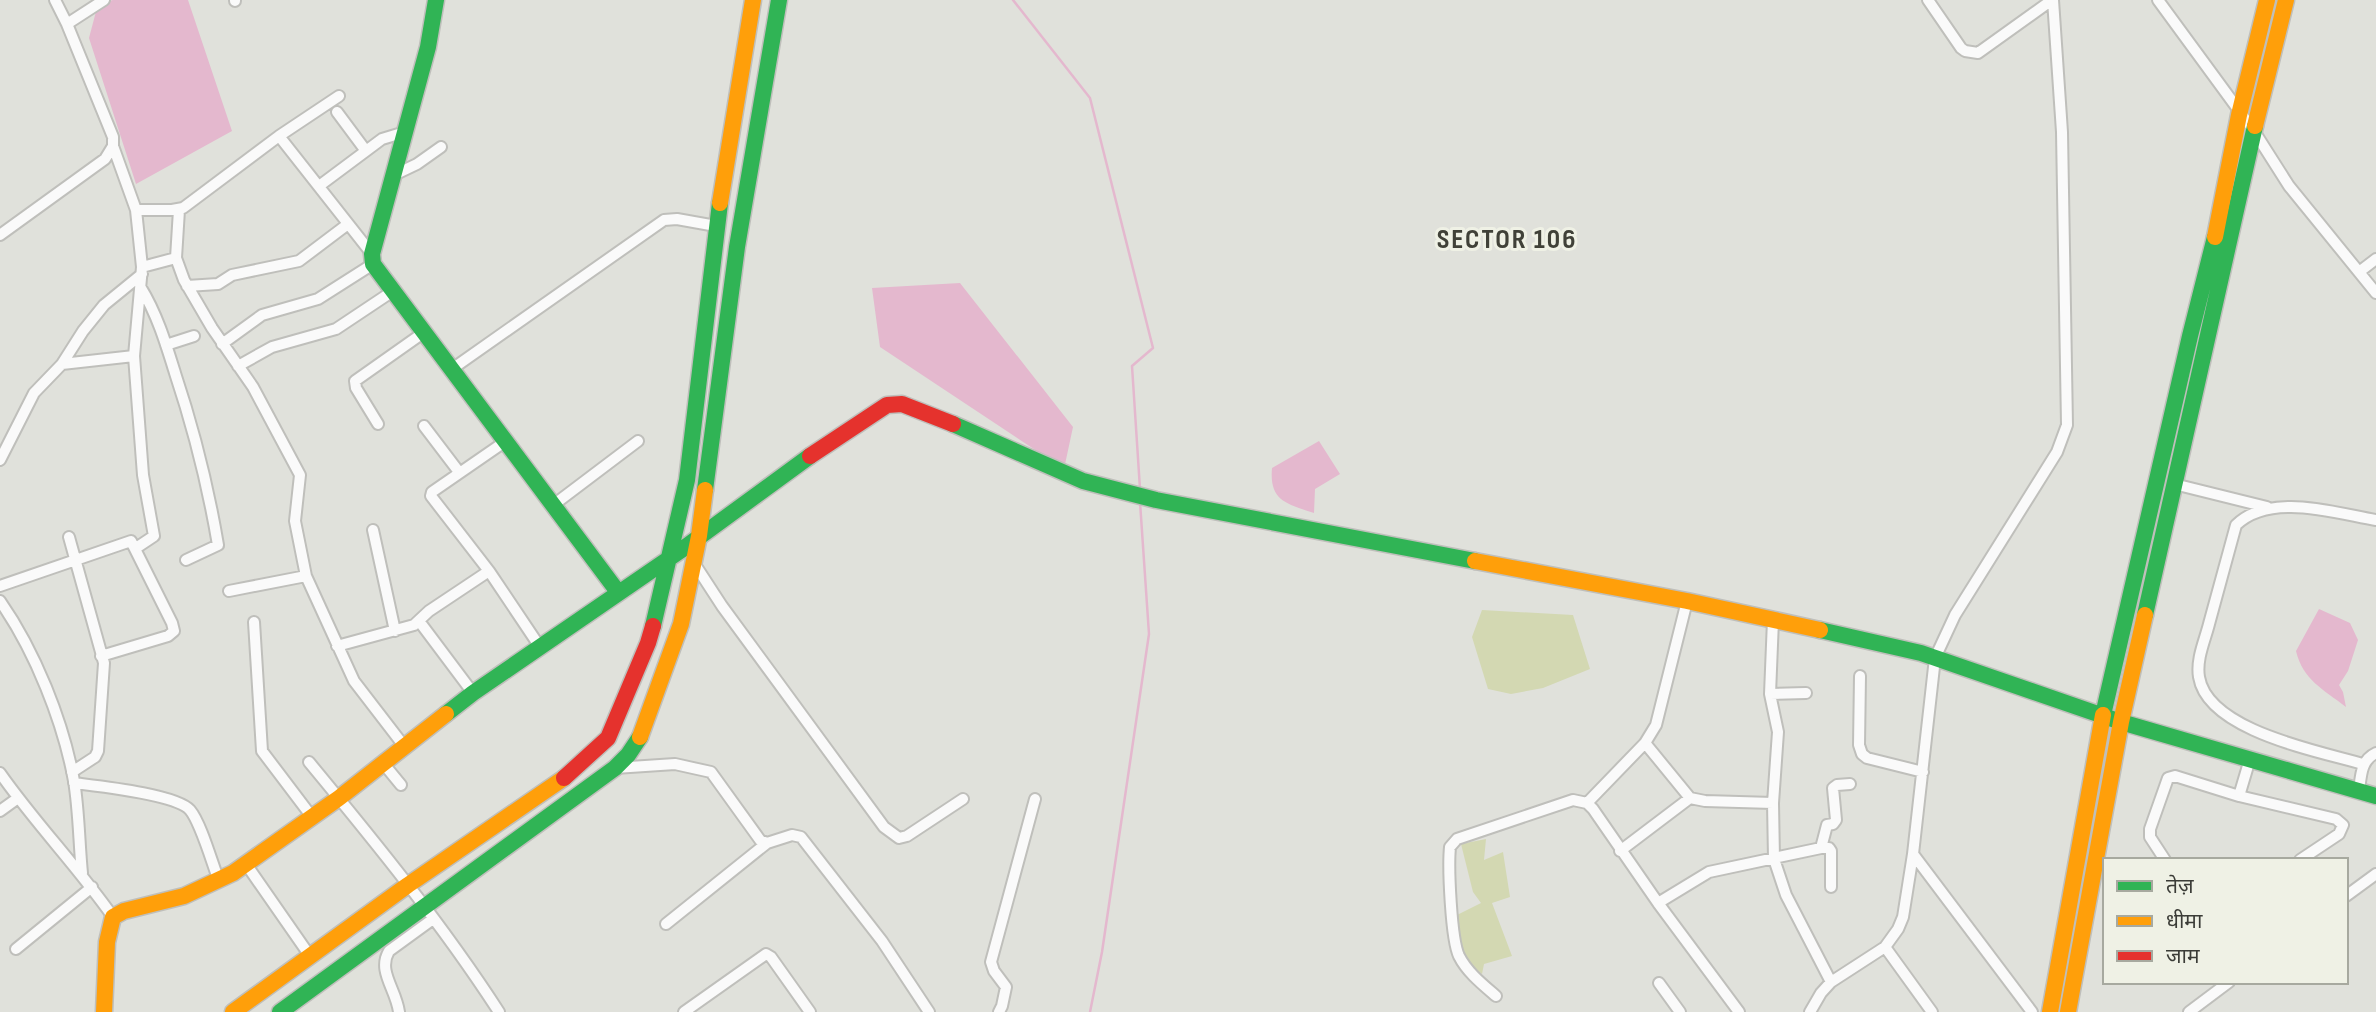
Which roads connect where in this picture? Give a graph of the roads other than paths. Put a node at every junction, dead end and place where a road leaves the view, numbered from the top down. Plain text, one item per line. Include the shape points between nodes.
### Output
1 (55, 0) edge
2 (104, 0) edge
3 (436, 0) edge
4 (753, 0) edge
5 (779, 0) edge
6 (1928, 0) edge
7 (2052, 0) edge
8 (2158, 0) edge
9 (2267, 0) edge
10 (2286, 0) edge
11 (67, 24) junction
12 (339, 96) dead end
13 (337, 112) dead end
14 (2240, 113) junction
15 (2254, 131) junction
16 (405, 132) junction
17 (279, 136) junction
18 (113, 146) junction
19 (440, 147) dead end
20 (366, 151) junction
21 (394, 174) junction
22 (318, 186) junction
23 (136, 210) junction
24 (178, 210) junction
25 (348, 224) junction
26 (716, 226) junction
27 (0, 235) edge
28 (176, 258) junction
29 (372, 259) junction
30 (2376, 259) edge
31 (142, 271) junction
32 (2359, 272) junction
33 (187, 286) junction
34 (142, 288) junction
35 (393, 291) junction
36 (2376, 293) edge
37 (423, 333) junction
38 (194, 336) dead end
39 (222, 344) junction
40 (166, 345) junction
41 (134, 356) junction
42 (62, 363) junction
43 (238, 366) junction
44 (452, 369) junction
45 (378, 424) dead end
46 (424, 426) dead end
47 (638, 441) dead end
48 (503, 443) junction
49 (0, 460) edge
50 (459, 472) junction
51 (2174, 484) junction
52 (552, 506) junction
53 (2271, 508) junction
54 (2376, 520) edge
55 (373, 530) dead end
56 (699, 536) junction
57 (69, 537) dead end
58 (136, 548) junction
59 (670, 557) junction
60 (74, 560) junction
61 (186, 560) dead end
62 (694, 563) junction
63 (489, 571) junction
64 (306, 576) junction
65 (0, 586) edge
66 (229, 591) dead end
67 (618, 592) junction
68 (0, 601) edge
69 (1687, 601) junction
70 (1773, 620) junction
71 (419, 621) junction
72 (254, 622) dead end
73 (395, 631) junction
74 (337, 646) junction
75 (540, 647) junction
76 (101, 656) junction
77 (1935, 658) junction
78 (1860, 676) dead end
79 (472, 693) junction
80 (1806, 693) dead end
81 (1770, 694) junction
82 (2103, 716) junction
83 (2121, 722) junction
84 (1645, 743) junction
85 (404, 746) junction
86 (2376, 753) edge
87 (2250, 759) junction
88 (309, 762) dead end
89 (383, 763) junction
90 (2363, 764) junction
91 (615, 768) junction
92 (1923, 772) junction
93 (0, 773) edge
94 (73, 778) junction
95 (1850, 784) dead end
96 (401, 785) dead end
97 (2359, 791) junction
98 (2239, 796) junction
99 (2376, 796) edge
100 (338, 797) junction
101 (18, 798) junction
102 (1690, 798) junction
103 (963, 799) dead end
104 (1035, 799) dead end
105 (1587, 803) junction
106 (1773, 803) junction
107 (0, 811) edge
108 (312, 817) junction
109 (767, 843) junction
110 (1821, 848) junction
111 (1620, 850) junction
112 (1913, 854) junction
113 (2164, 858) edge
114 (2303, 858) edge
115 (1774, 859) junction
116 (246, 864) junction
117 (82, 873) junction
118 (2376, 874) edge
119 (219, 881) junction
120 (408, 885) junction
121 (92, 887) junction
122 (1831, 887) dead end
123 (2348, 895) edge
124 (1658, 902) junction
125 (429, 913) junction
126 (113, 917) junction
127 (666, 924) dead end
128 (1885, 947) junction
129 (16, 949) dead end
130 (310, 956) junction
131 (1831, 982) junction
132 (1659, 983) dead end
133 (2227, 984) edge
134 (1496, 996) dead end
135 (104, 1012) edge
136 (233, 1012) edge
137 (280, 1012) edge
138 (399, 1012) edge
139 (499, 1012) edge
140 (684, 1012) edge
141 (810, 1012) edge
142 (929, 1012) edge
143 (999, 1012) edge
144 (1680, 1012) edge
145 (1739, 1012) edge
146 (1810, 1012) edge
147 (1932, 1012) edge
148 (2032, 1012) edge
149 (2050, 1012) edge
150 (2068, 1012) edge
151 (2190, 1012) edge

1 - 11 street
2 - 11 street
3 - 16 street
4 - 26 street
5 - 56 street via 739,235
6 - 7 street via 1961,48 1973,53
7 - 77 street via 2062,132 2067,425 2057,452 1955,615
8 - 14 street
9 - 14 street
10 - 15 street
11 - 18 street
12 - 17 street
13 - 20 street
14 - 15 street
14 - 82 street
15 - 32 street via 2289,186
15 - 51 street
16 - 20 street via 382,139
16 - 21 street
17 - 22 street
17 - 24 street
18 - 23 street
18 - 27 street via 105,159
19 - 21 street
20 - 22 street
21 - 29 street
22 - 25 street
23 - 24 street
23 - 31 street
24 - 28 street
25 - 29 street
25 - 33 street via 299,261 232,275 218,284
26 - 44 street via 664,220
26 - 59 street via 691,456
28 - 31 street
28 - 33 street
29 - 35 street
29 - 39 street via 318,299 262,315
30 - 32 street
31 - 34 street
31 - 42 street via 104,305
32 - 36 street
33 - 39 street
34 - 40 street
34 - 41 street
35 - 37 street
35 - 43 street via 336,329 272,347
37 - 44 street
37 - 45 street via 355,382
38 - 40 street
39 - 43 street
40 - 61 street via 201,455 218,545
41 - 42 street
41 - 58 street via 142,475 154,536
42 - 49 street via 34,393
43 - 64 street via 300,475 295,521
44 - 48 street
46 - 50 street
47 - 52 street
48 - 50 street
48 - 52 street
50 - 63 street via 431,496
51 - 53 street
51 - 83 street
52 - 67 street
53 - 54 street via 2291,506
53 - 90 street via 2236,525 2199,662 2202,686 2214,704 2258,733
55 - 73 street
56 - 59 street
56 - 62 street
56 - 69 street via 877,409 894,404 920,410 1074,478 1137,496
57 - 60 street
58 - 60 street via 129,540
58 - 76 street via 174,631
59 - 67 street
59 - 120 street via 648,643 601,747 573,772
60 - 65 street
60 - 76 street
62 - 91 street via 672,654 640,737
62 - 103 street via 884,827 899,838 907,836
63 - 71 street
63 - 75 street
64 - 66 street
64 - 74 street
67 - 75 street
68 - 94 street via 39,674 61,728
69 - 70 street
69 - 84 street via 1656,724
70 - 77 street
70 - 81 street
71 - 73 street
71 - 79 street
72 - 108 street via 262,751
73 - 74 street
74 - 85 street via 364,697
75 - 79 street
76 - 94 street via 98,751
77 - 82 street
77 - 92 street
78 - 92 street via 1858,745 1862,754
79 - 85 street
80 - 81 street
81 - 106 street via 1778,732
82 - 83 street
82 - 149 street
83 - 87 street
83 - 150 street
84 - 102 street
84 - 105 street
85 - 89 street
86 - 90 street
87 - 97 street
87 - 98 street
88 - 100 street
89 - 96 street
89 - 100 street
90 - 97 street
91 - 109 street via 675,764 711,772 760,840
91 - 125 street
92 - 112 street
93 - 101 street
94 - 117 street
94 - 119 street via 182,804 196,821
95 - 110 street via 1833,788 1836,820 1827,825
97 - 99 street
98 - 113 street via 2175,776 2168,778 2150,829
98 - 114 street via 2343,825 2339,834
100 - 108 street
100 - 120 street
101 - 107 street
101 - 117 street
102 - 106 street
102 - 111 street
104 - 143 street via 991,962 1006,986
105 - 111 street
105 - 134 street via 1573,800 1457,839 1450,847 1457,953
106 - 115 street
108 - 116 street
109 - 127 street
109 - 142 street via 792,835 801,837 882,941
110 - 115 street
110 - 122 street via 1831,851
111 - 124 street
112 - 128 street via 1903,917
112 - 148 street
115 - 124 street via 1709,872
115 - 131 street via 1786,895
116 - 119 street
116 - 130 street
117 - 121 street
118 - 123 street
119 - 126 street
120 - 125 street
120 - 130 street
121 - 126 street
121 - 129 street
124 - 145 street
125 - 137 street
125 - 138 street via 384,958 383,969
125 - 139 street
126 - 135 street via 107,942
128 - 131 street
128 - 147 street
130 - 136 street
131 - 146 street
132 - 144 street
133 - 151 street
140 - 141 street via 766,954

